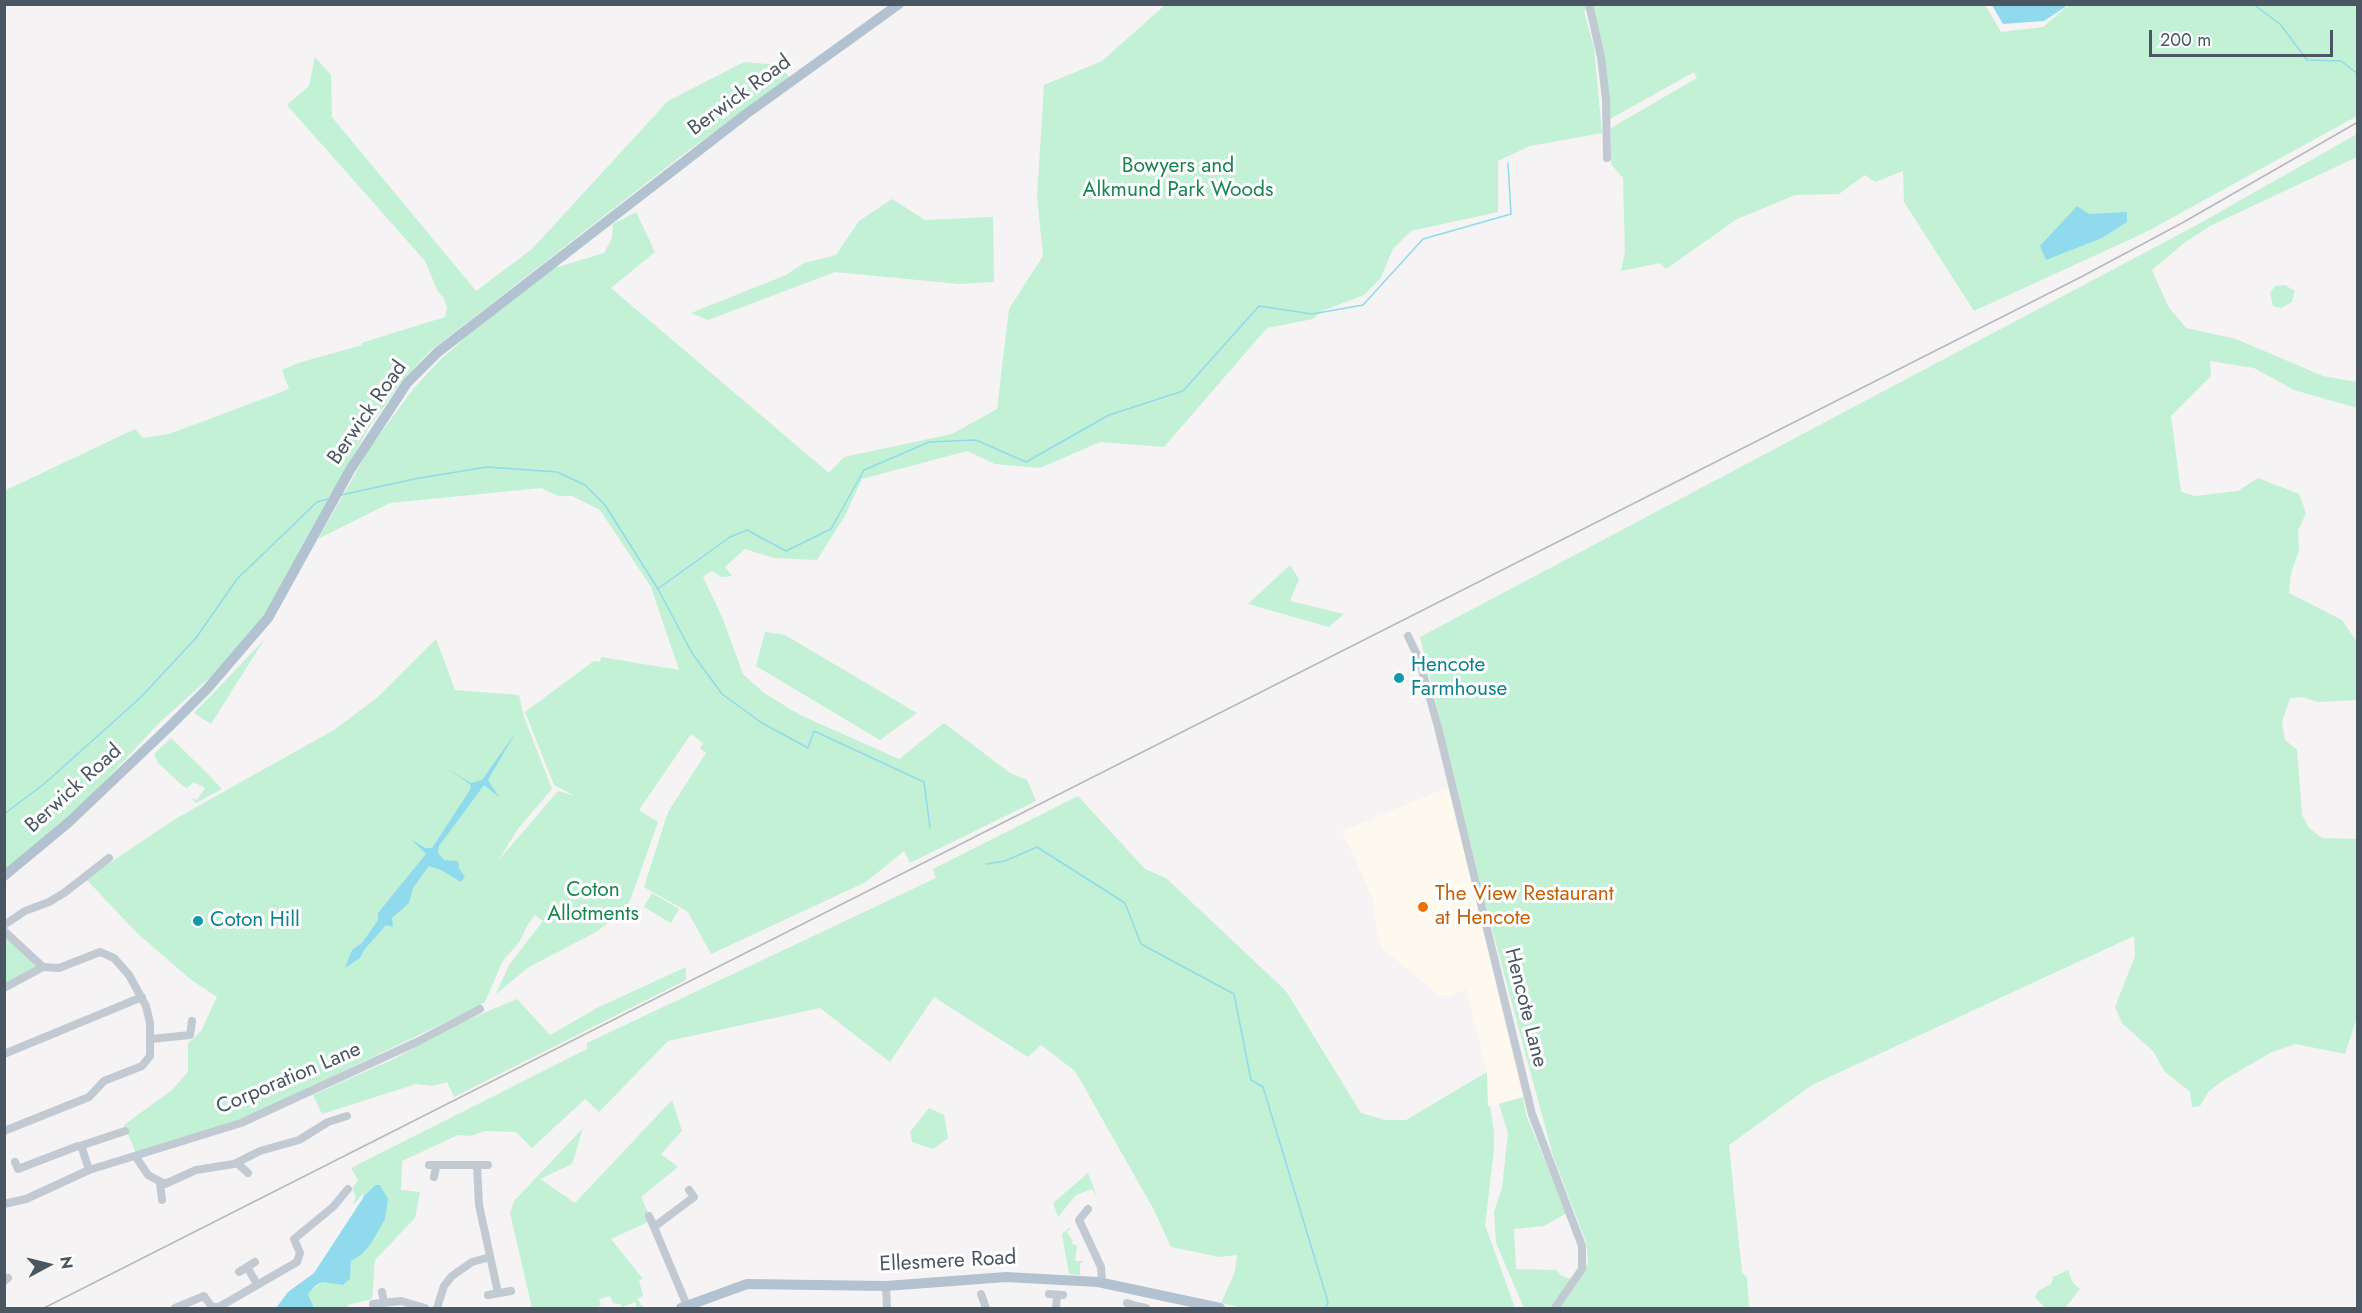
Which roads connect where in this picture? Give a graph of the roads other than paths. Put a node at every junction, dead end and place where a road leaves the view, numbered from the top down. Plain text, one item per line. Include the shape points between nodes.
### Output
1 (899, 4) edge
2 (1589, 4) edge
3 (1607, 158) dead end
4 (1408, 636) dead end
5 (109, 858) dead end
6 (4, 876) edge
7 (4, 925) edge
8 (4, 931) edge
9 (43, 967) junction
10 (4, 988) edge
11 (142, 997) junction
12 (480, 1010) dead end
13 (192, 1021) dead end
14 (151, 1039) junction
15 (4, 1054) edge
16 (347, 1116) dead end
17 (336, 1119) junction
18 (340, 1128) dead end
19 (4, 1131) edge
20 (125, 1131) dead end
21 (80, 1146) junction
22 (136, 1157) junction
23 (15, 1162) dead end
24 (237, 1163) junction
25 (488, 1165) dead end
26 (477, 1166) junction
27 (89, 1170) junction
28 (248, 1173) dead end
29 (434, 1177) dead end
30 (160, 1183) junction
31 (335, 1189) dead end
32 (694, 1196) dead end
33 (162, 1200) dead end
34 (4, 1204) edge
35 (1088, 1209) dead end
36 (650, 1216) dead end
37 (654, 1227) junction
38 (490, 1257) junction
39 (247, 1267) dead end
40 (1102, 1282) junction
41 (257, 1284) junction
42 (886, 1286) junction
43 (511, 1291) dead end
44 (382, 1292) dead end
45 (498, 1293) junction
46 (488, 1295) dead end
47 (984, 1295) dead end
48 (1056, 1295) dead end
49 (384, 1303) junction
50 (373, 1304) dead end
51 (1133, 1306) edge
52 (1195, 1306) edge
53 (175, 1308) edge
54 (425, 1308) edge
55 (437, 1308) edge
56 (685, 1308) edge
57 (887, 1308) edge
58 (986, 1308) edge
59 (1056, 1308) edge
60 (1146, 1308) edge
61 (1220, 1308) edge
62 (1555, 1308) edge

1 - 6 main road, Berwick Road via 746,114 438,352 407,383 350,470 268,618 215,681 170,726 68,823
2 - 3 street via 1602,67
4 - 62 street, Hencote Lane via 1419,659 1438,727 1532,1114 1582,1246 1582,1269
5 - 7 street via 64,893
8 - 9 street
9 - 10 street
9 - 11 street via 59,968 94,953 105,953 129,975
11 - 14 street
11 - 15 street
12 - 22 street, Corporation Lane via 242,1123
13 - 14 street via 190,1035
14 - 19 street via 150,1056 142,1066 104,1081 85,1100
16 - 17 street
17 - 18 street
17 - 24 street via 299,1140 260,1151
20 - 21 street
21 - 23 street via 18,1169
21 - 27 street
22 - 27 street, Corporation Lane
22 - 30 street
24 - 28 street
24 - 30 street via 202,1168
25 - 26 street
26 - 29 street via 432,1166
26 - 38 street via 479,1203
27 - 34 street, Corporation Lane via 26,1199
30 - 33 street
31 - 41 street via 346,1192 294,1239 300,1253 297,1262
32 - 37 street
35 - 40 street via 1075,1221 1101,1267
36 - 37 street
37 - 56 street
38 - 45 street
38 - 55 street via 472,1262 452,1275
39 - 41 street
40 - 42 main road, Ellesmere Road via 1006,1277
40 - 52 main road, Ellesmere Road
41 - 53 street via 215,1308 204,1296
42 - 56 main road, Ellesmere Road via 747,1284
42 - 57 street
43 - 45 street
44 - 49 street
45 - 46 street
47 - 58 street
48 - 59 street
49 - 50 street
49 - 54 street via 408,1302
51 - 60 street
52 - 61 main road, Ellesmere Road

